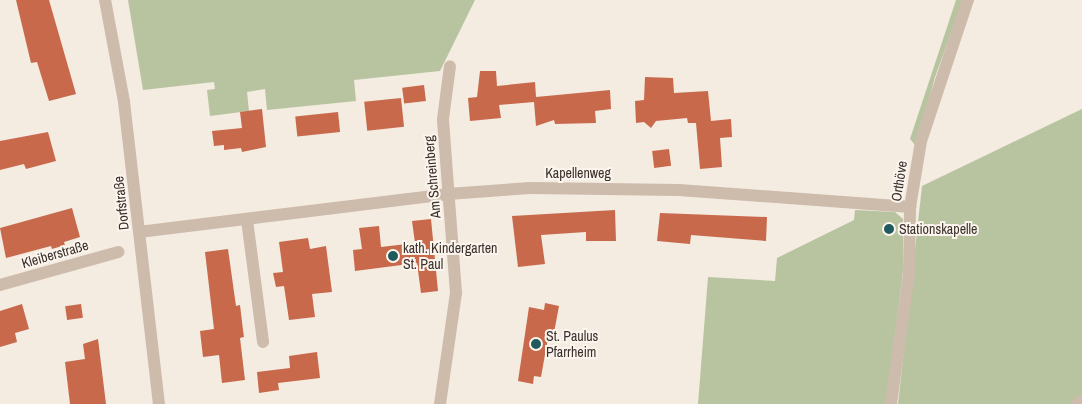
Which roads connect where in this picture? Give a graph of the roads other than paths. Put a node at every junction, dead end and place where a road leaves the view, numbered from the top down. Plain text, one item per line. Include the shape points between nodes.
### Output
1 (105, 0) edge
2 (968, 0) edge
3 (450, 66) dead end
4 (448, 194) junction
5 (910, 207) junction
6 (247, 220) junction
7 (139, 232) junction
8 (118, 252) dead end
9 (0, 285) edge
10 (263, 342) dead end
11 (1082, 401) edge
12 (159, 404) edge
13 (440, 404) edge
14 (891, 404) edge
15 (1077, 404) edge

1 - 7 street, Dorfstraße via 124,102
2 - 5 street, Orthöve via 927,118
3 - 4 street, Am Schreinberg via 443,119
4 - 5 street, Kapellenweg via 585,187
4 - 6 street, Kapellenweg
4 - 13 street, Am Schreinberg via 456,293
5 - 14 street, Orthöve via 909,272
6 - 7 street, Kapellenweg
6 - 10 street
7 - 12 street, Dorfstraße
8 - 9 street, Kleiberstraße
11 - 15 street

